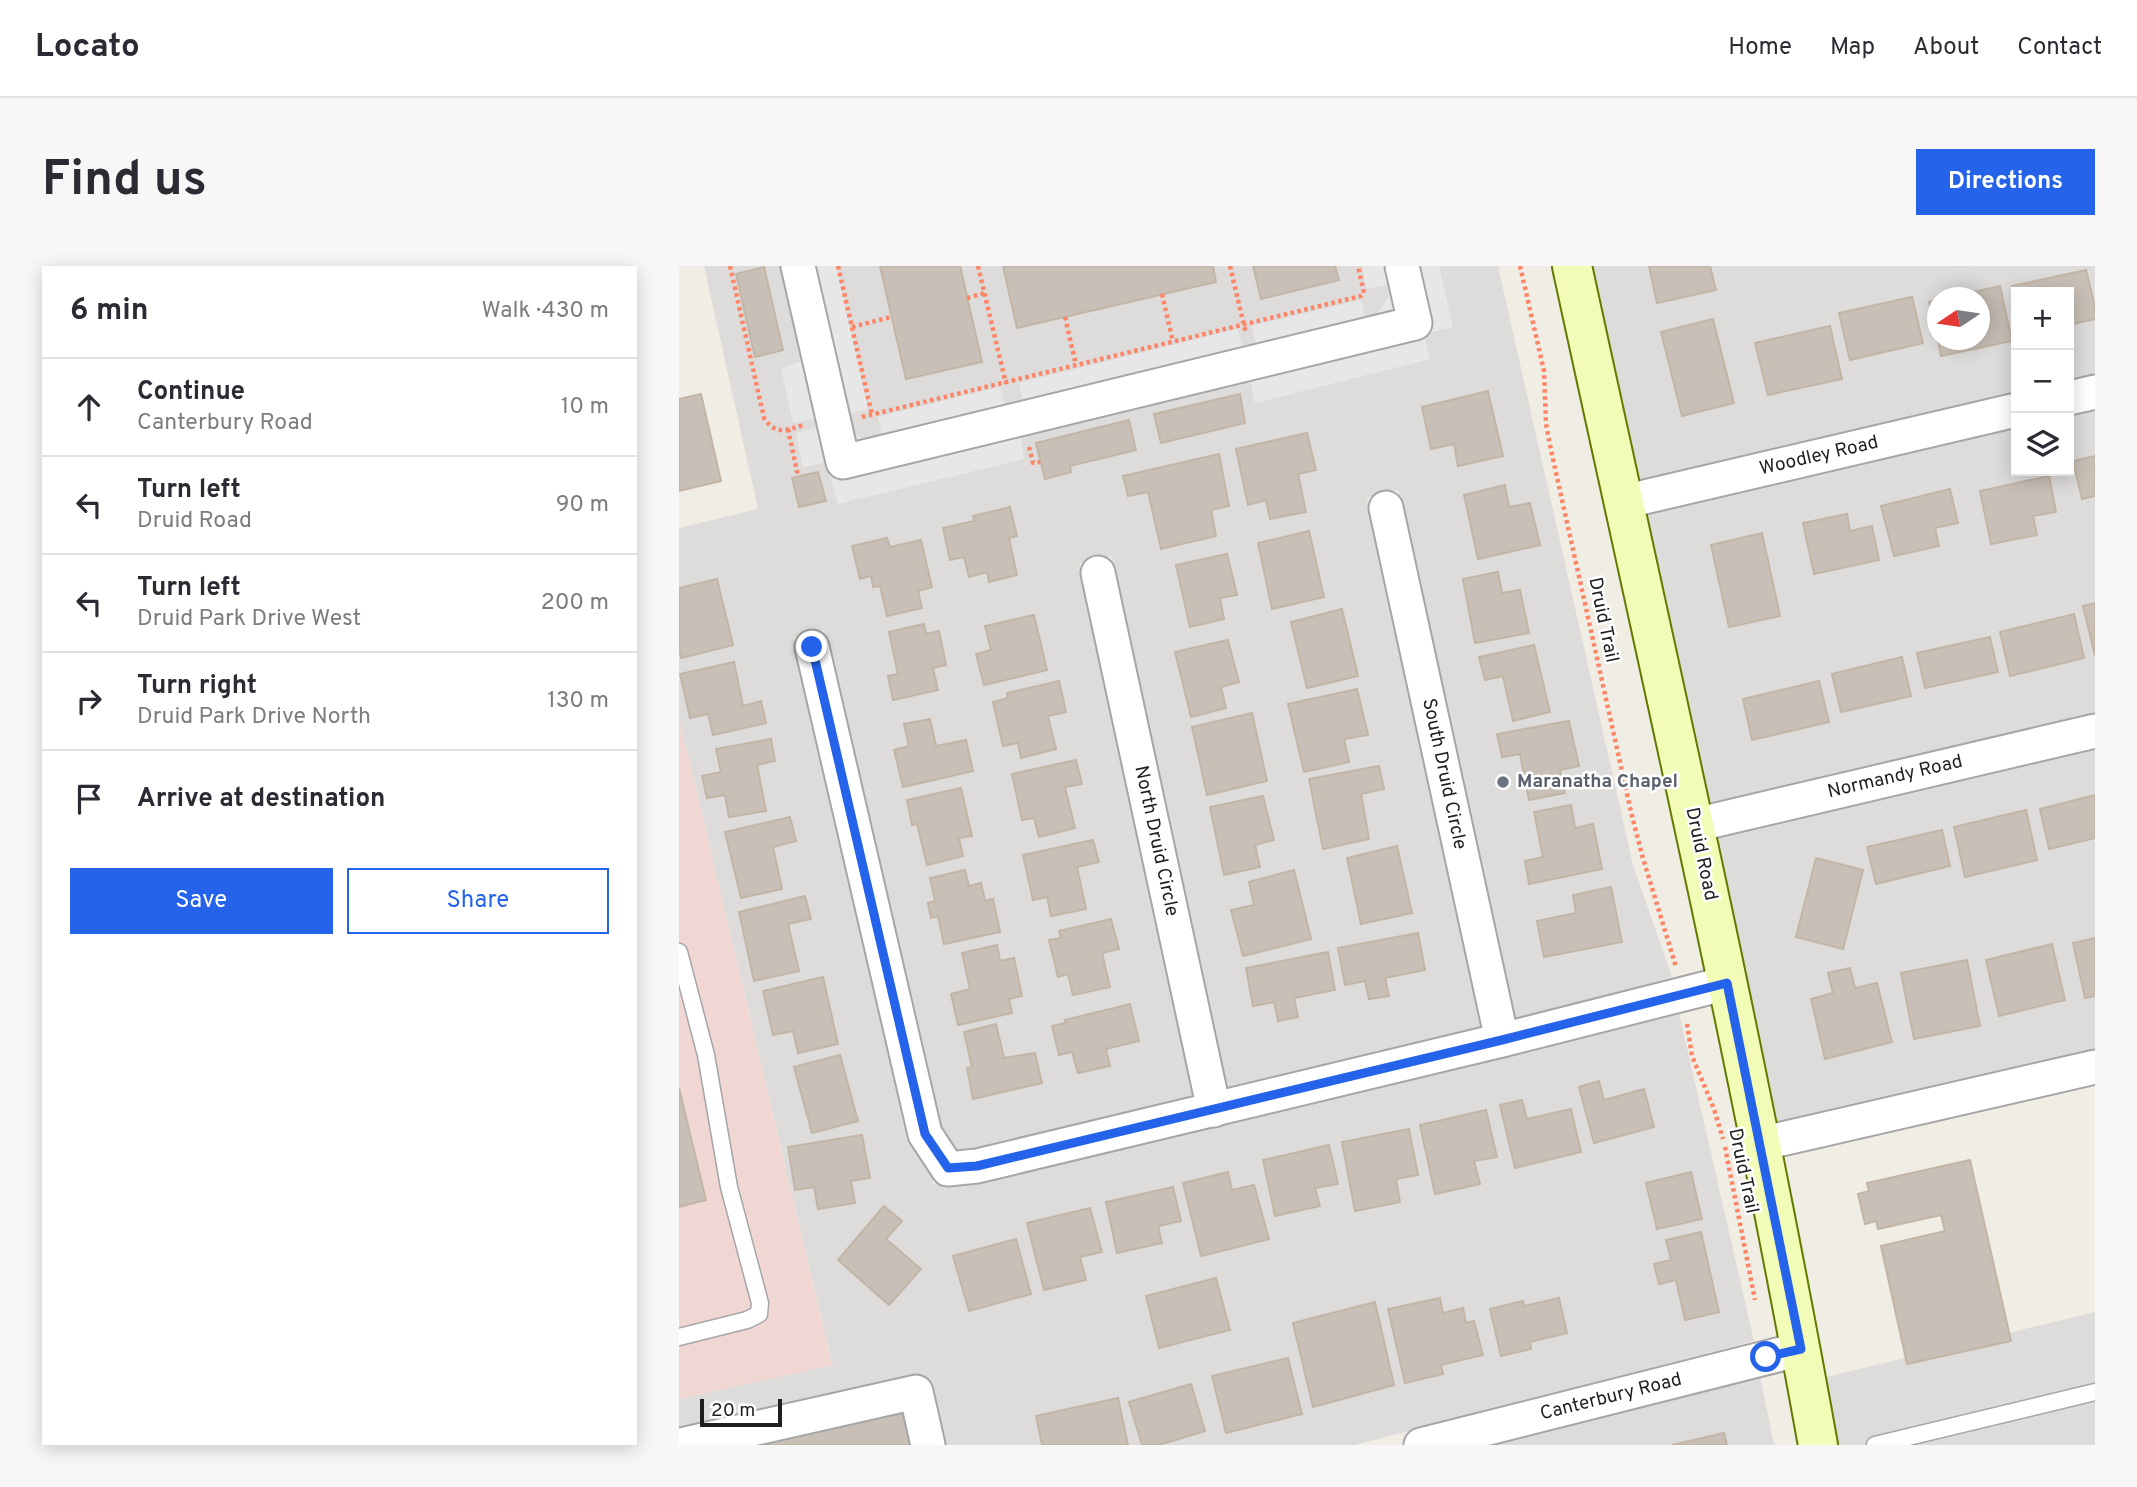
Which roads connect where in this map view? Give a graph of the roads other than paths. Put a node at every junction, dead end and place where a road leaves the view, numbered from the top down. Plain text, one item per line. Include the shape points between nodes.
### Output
1 (798, 266) edge
2 (1402, 266) edge
3 (1572, 266) edge
4 (2095, 392) edge
5 (2074, 397) edge
6 (2011, 411) edge
7 (1623, 502) junction
8 (1386, 508) dead end
9 (1098, 573) dead end
10 (812, 647) dead end
11 (2095, 731) edge
12 (1695, 825) junction
13 (679, 952) edge
14 (681, 973) edge
15 (1727, 983) junction
16 (1502, 1040) junction
17 (2095, 1067) edge
18 (1215, 1110) junction
19 (1760, 1143) junction
20 (679, 1337) edge
21 (1801, 1349) junction
22 (2095, 1392) edge
23 (681, 1445) edge
24 (928, 1445) edge
25 (1421, 1445) edge
26 (1818, 1445) edge
27 (1875, 1445) edge

1 - 2 street via 843,463 1415,323
3 - 7 street, Druid Road
4 - 5 street
6 - 7 street, Woodley Road
7 - 12 street, Druid Road
8 - 16 street, South Druid Circle
9 - 18 street, North Druid Circle
10 - 18 street via 925,1134 948,1168 977,1166
11 - 12 street, Normandy Road
12 - 15 street, Druid Road
13 - 14 lane
14 - 20 lane via 706,1055 729,1187 760,1303 759,1314 747,1320
15 - 16 street
15 - 19 street, Druid Road
16 - 18 street
17 - 19 street
19 - 21 street, Druid Road
21 - 25 street, Canterbury Road
21 - 26 street, Druid Road
22 - 27 lane
23 - 24 street via 916,1392

